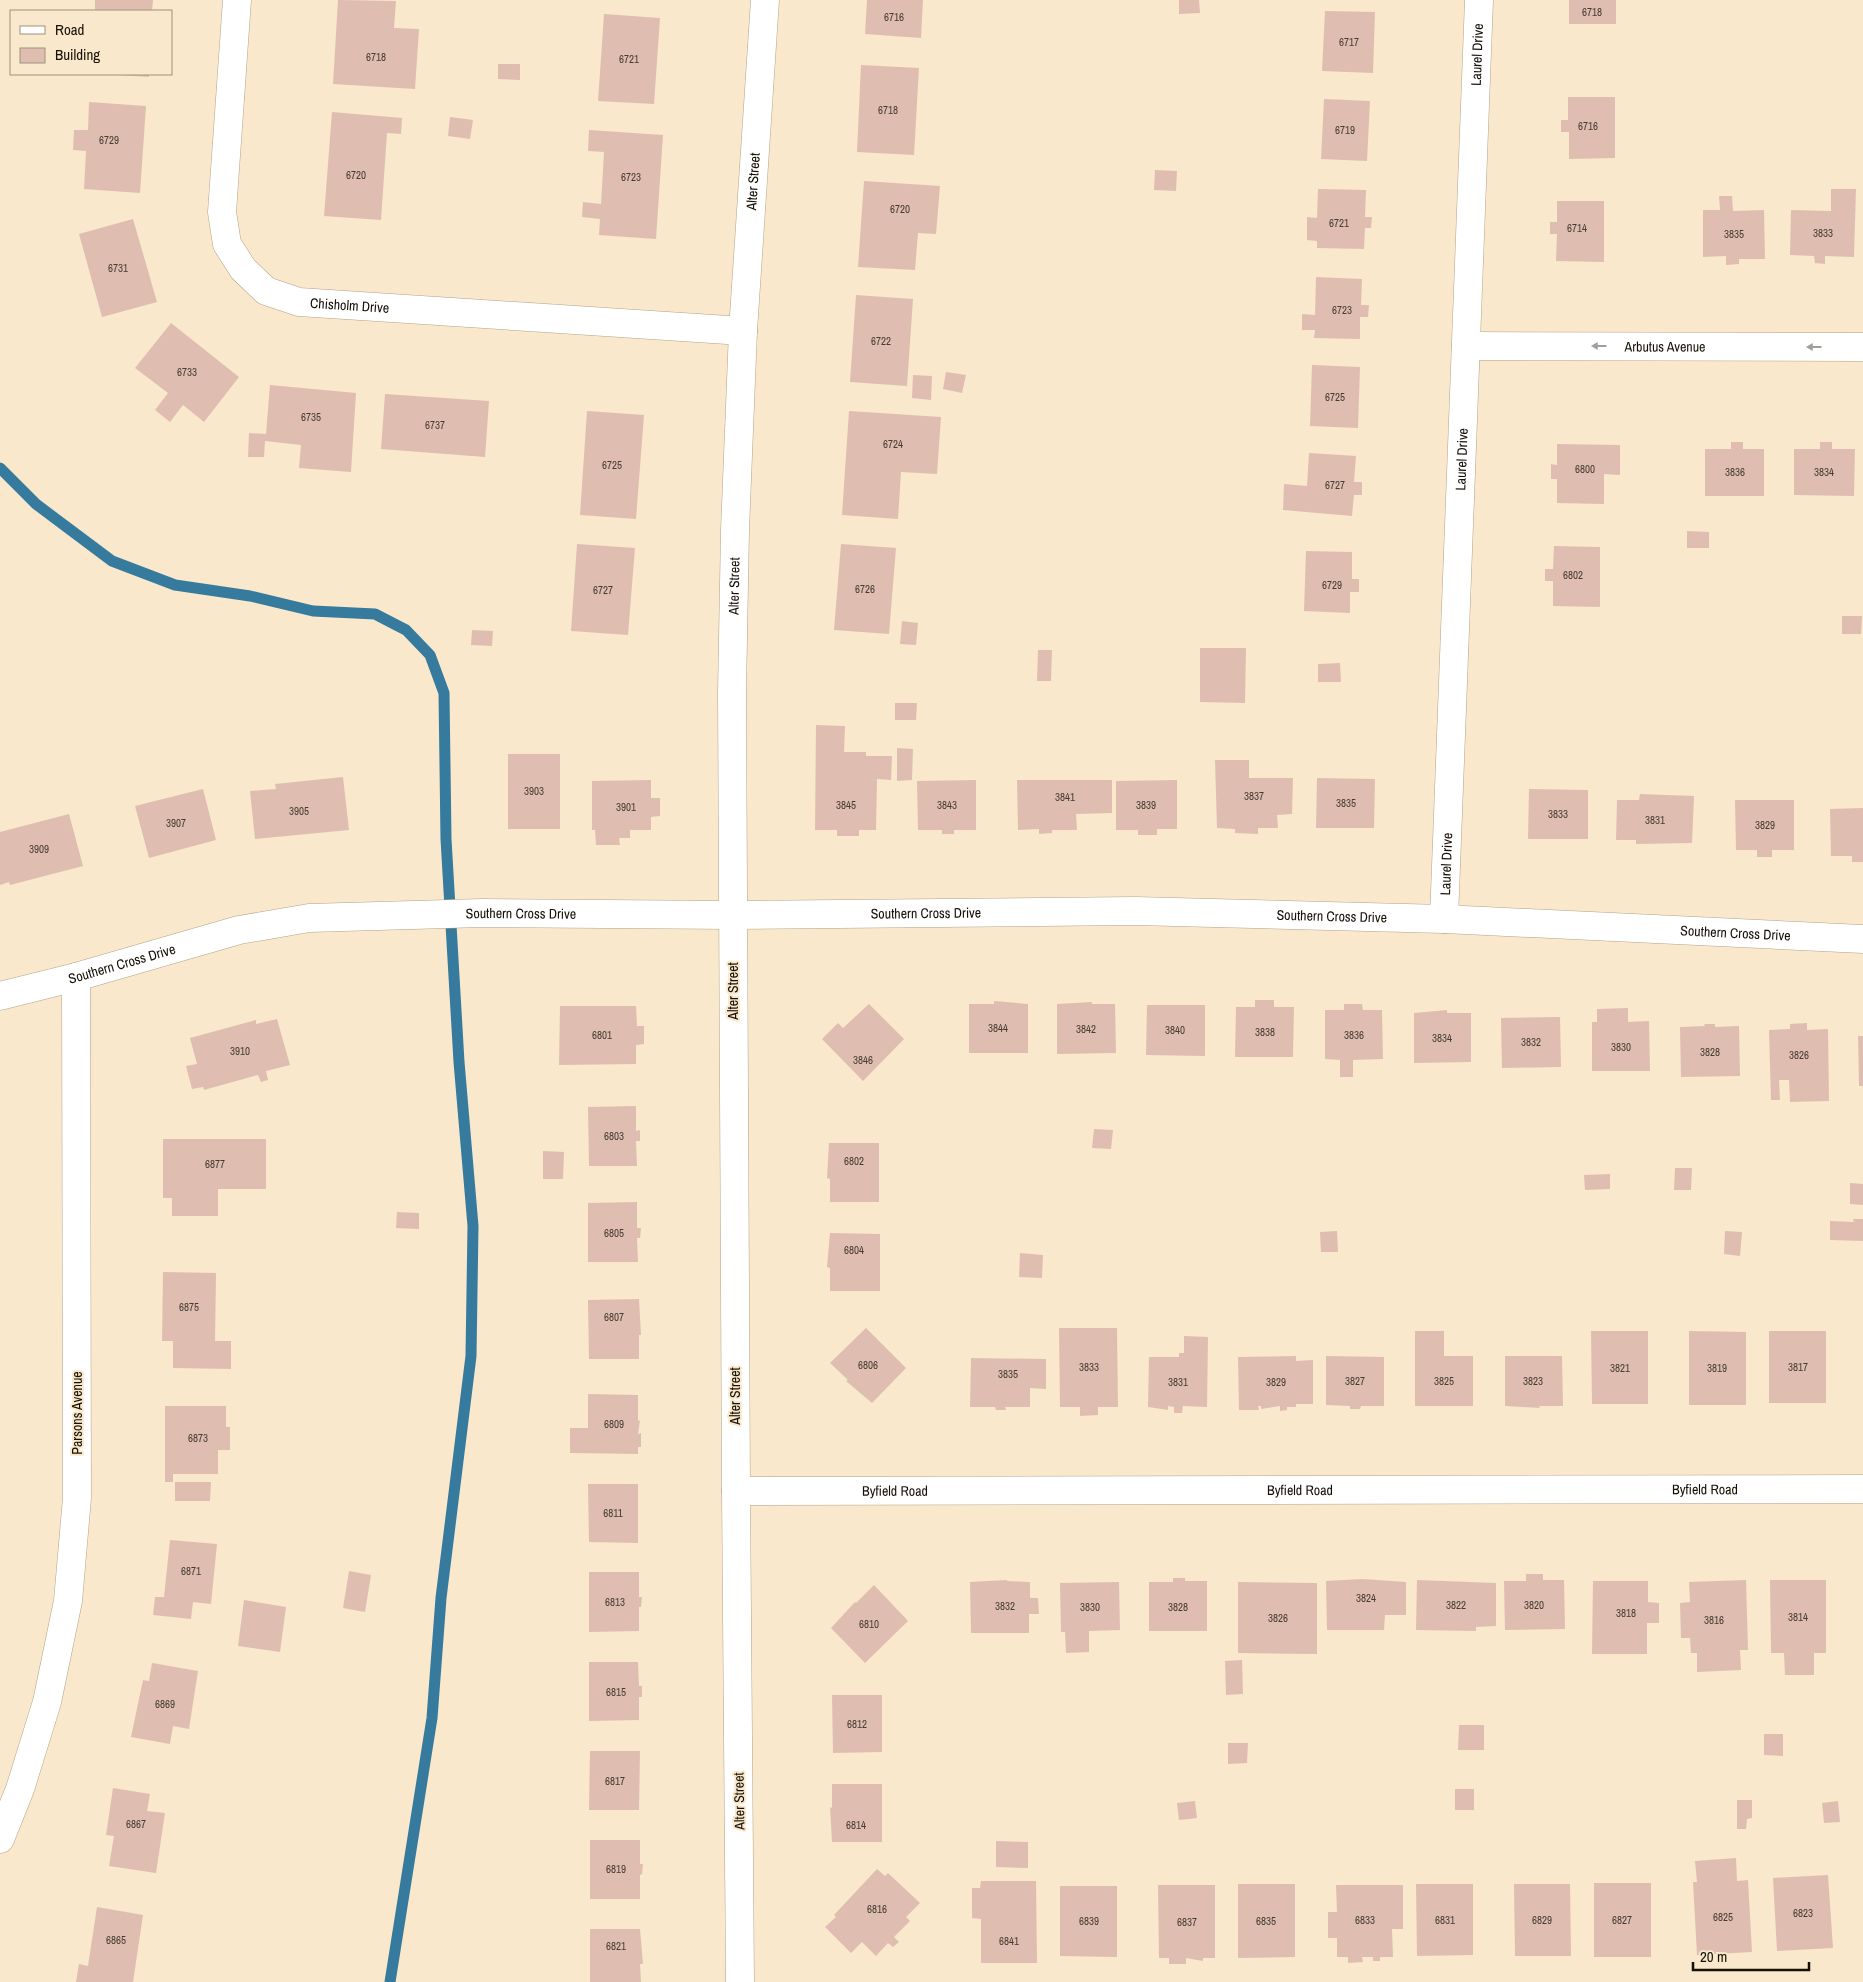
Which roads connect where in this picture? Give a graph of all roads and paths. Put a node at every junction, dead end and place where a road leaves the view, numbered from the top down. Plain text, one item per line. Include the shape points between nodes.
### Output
1 (237, 0) edge
2 (765, 0) edge
3 (1479, 0) edge
4 (743, 331) junction
5 (1466, 346) junction
6 (1863, 347) edge
7 (732, 915) junction
8 (1444, 919) junction
9 (1863, 939) edge
10 (76, 977) junction
11 (0, 996) edge
12 (1863, 1489) edge
13 (736, 1491) junction
14 (0, 1839) edge
15 (740, 1982) edge

1 - 4 street, Chisholm Drive via 222,212 227,244 243,269 266,291 300,302
2 - 4 street, Alter Street
3 - 5 street, Laurel Drive
4 - 7 street, Alter Street via 735,530
6 -> 5 street, Arbutus Avenue
5 - 8 street, Laurel Drive
7 - 8 street, Southern Cross Drive via 1135,911
7 - 10 street, Southern Cross Drive via 482,913 309,918 239,930
7 - 13 street, Alter Street
8 - 9 street, Southern Cross Drive
10 - 11 street, Southern Cross Drive
10 - 14 street, Parsons Avenue via 78,1498 68,1601 48,1702 20,1790
12 - 13 street, Byfield Road
13 - 15 street, Alter Street

